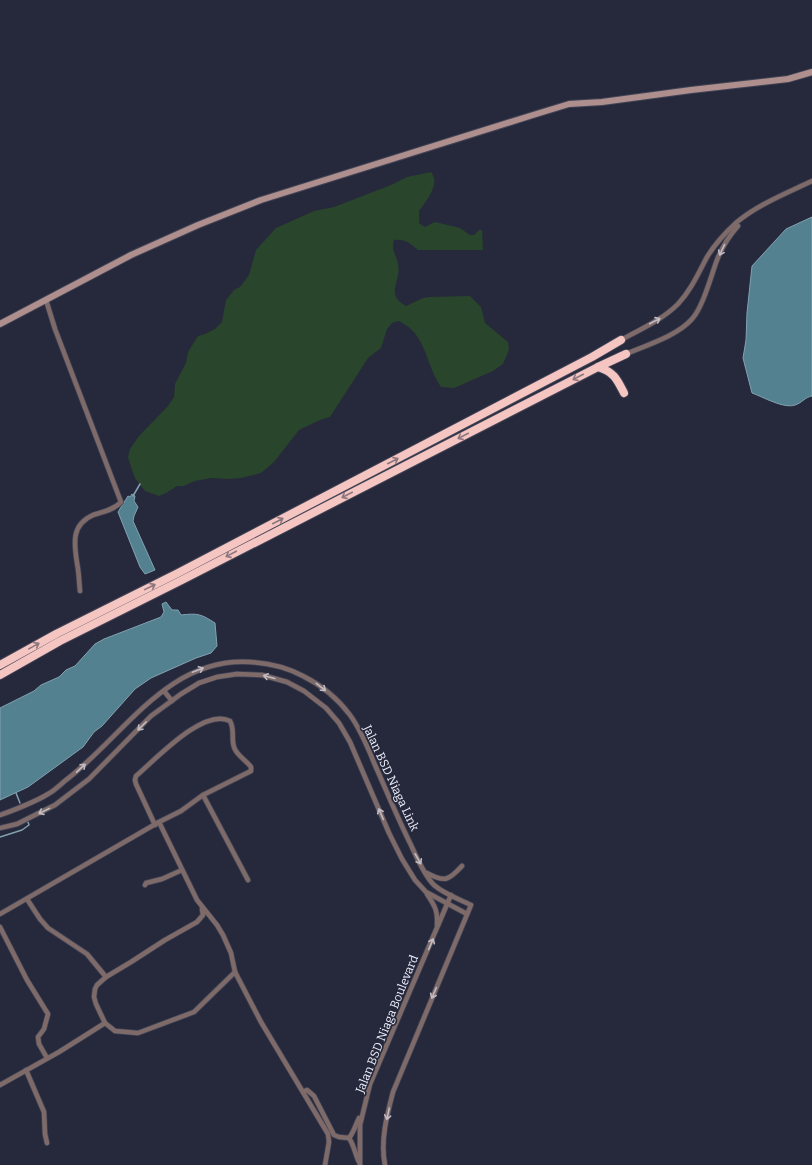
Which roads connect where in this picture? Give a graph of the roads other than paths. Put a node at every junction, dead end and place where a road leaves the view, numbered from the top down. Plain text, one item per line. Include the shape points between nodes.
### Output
1 (812, 72) edge
2 (812, 180) edge
3 (755, 209) junction
4 (46, 300) junction
5 (0, 324) edge
6 (621, 340) joint
7 (626, 354) joint
8 (598, 366) junction
9 (624, 393) dead end
10 (80, 591) dead end
11 (0, 665) edge
12 (0, 675) edge
13 (164, 690) junction
14 (172, 701) junction
15 (203, 795) junction
16 (0, 815) edge
17 (157, 824) junction
18 (0, 828) edge
19 (462, 866) dead end
20 (182, 870) junction
21 (426, 872) junction
22 (248, 880) dead end
23 (145, 885) dead end
24 (426, 892) junction
25 (452, 895) junction
26 (27, 899) junction
27 (448, 904) junction
28 (202, 907) junction
29 (0, 914) edge
30 (467, 914) junction
31 (0, 927) edge
32 (436, 932) junction
33 (235, 972) junction
34 (106, 977) junction
35 (105, 1023) junction
36 (47, 1058) junction
37 (26, 1070) junction
38 (0, 1085) edge
39 (303, 1092) junction
40 (364, 1110) junction
41 (349, 1138) junction
42 (46, 1143) dead end
43 (360, 1164) edge
44 (325, 1165) edge
45 (385, 1165) edge

1 - 4 main road via 788,79 569,104 260,200 131,255
2 - 3 street
6 -> 3 street via 666,315 679,303 722,238
3 -> 7 street via 739,223 726,240 705,294 692,319 676,332
4 - 5 main road
4 - 10 street via 121,502 118,506 83,521 77,530 74,551
11 -> 6 highway via 578,365
7 - 8 highway
8 - 9 highway via 616,377
8 -> 12 highway via 60,641
13 - 14 street
16 -> 13 street, Jalan BSD Niaga Link via 48,794 80,770 143,707
13 -> 21 street, Jalan BSD Niaga Link via 194,671 238,661 265,663 292,670 313,681 336,699 362,736 402,827
14 -> 18 street, Jalan BSD Niaga Link via 151,716 88,779 55,805 17,824
24 -> 14 street, Jalan BSD Niaga Link via 402,859 339,723 326,708 304,691 287,682 262,675 237,674 199,683
15 - 17 street
15 - 17 street via 252,770 236,752 232,740 233,726 226,719 204,722 190,729 136,776 136,784
15 - 22 street
17 - 20 street
17 - 26 street
19 - 21 street via 452,877 444,879
20 - 23 street via 162,879 146,882
20 - 28 street
21 - 25 street, Jalan BSD Niaga Link via 433,884
24 - 27 street, Jalan BSD Niaga Link
24 - 32 street via 436,907
25 - 27 street, Jalan BSD Niaga Boulevard
25 - 30 street, Jalan BSD Niaga Link via 471,905
26 - 29 street
26 - 34 street via 48,928 87,954
27 - 30 street, Jalan BSD Niaga Link
27 - 32 street, Jalan BSD Niaga Boulevard
28 - 33 street via 218,925 231,953
28 - 34 street via 203,915 197,922
30 -> 45 street via 393,1092 384,1138
31 - 36 street via 48,1014 44,1029 38,1038
40 -> 32 street, Jalan BSD Niaga Boulevard via 370,1084
33 - 35 street via 194,1012 138,1033 115,1032
33 - 39 street via 261,1022
34 - 35 street via 95,989 94,997
35 - 36 street
36 - 37 street
37 - 38 street
37 - 42 street via 44,1112
39 - 41 street via 307,1090 314,1096 334,1134
39 - 44 street via 329,1137
40 - 41 street
40 - 43 street, Jalan BSD Niaga Boulevard via 360,1125
41 - 43 street

